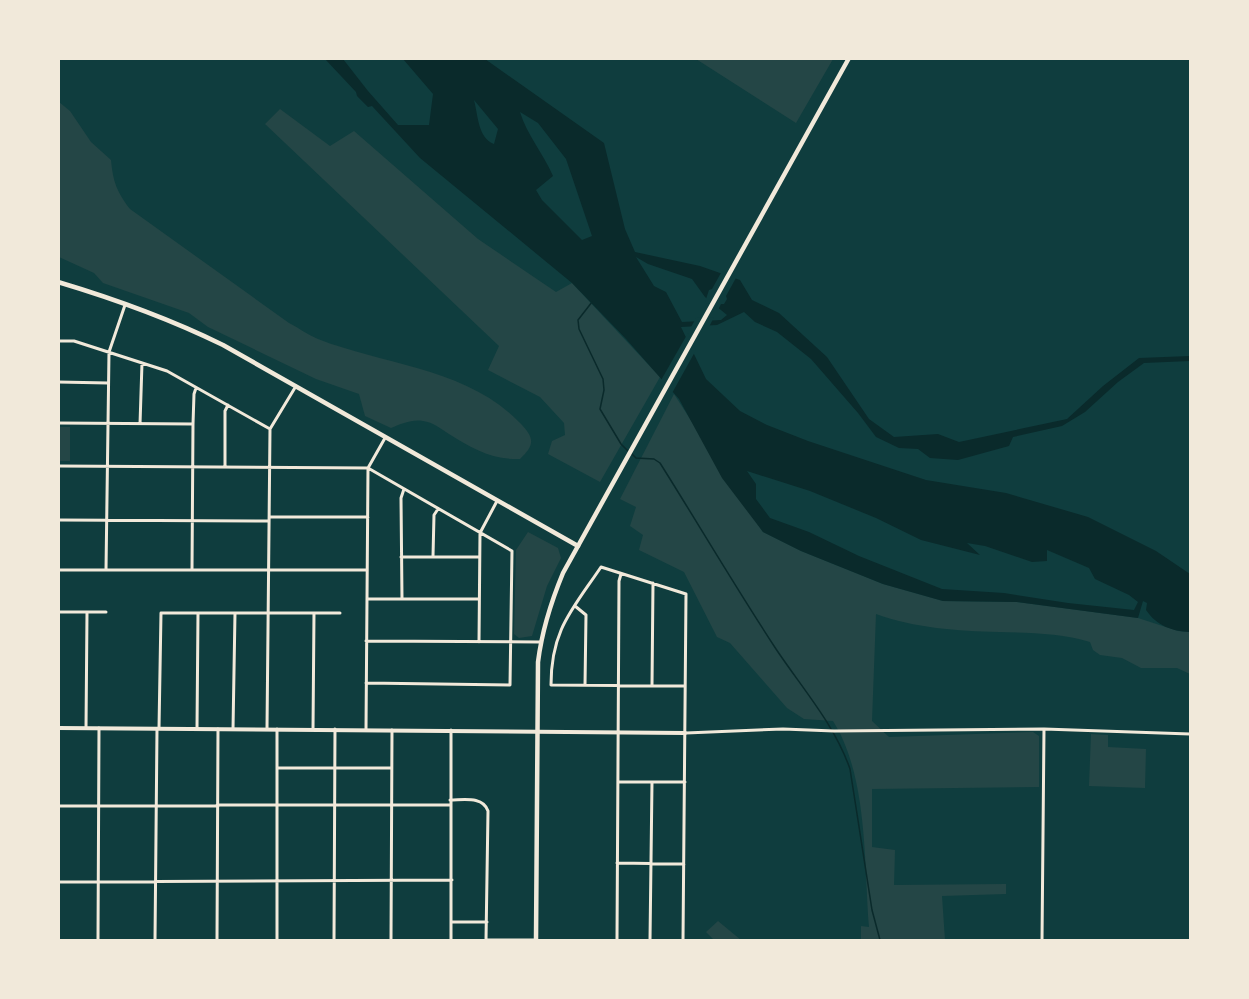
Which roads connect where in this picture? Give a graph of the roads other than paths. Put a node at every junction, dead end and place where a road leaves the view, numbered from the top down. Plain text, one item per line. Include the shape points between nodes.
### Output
1 (849, 58) edge
2 (58, 282) edge
3 (125, 303) junction
4 (58, 341) edge
5 (110, 352) junction
6 (142, 363) junction
7 (58, 382) edge
8 (108, 383) junction
9 (296, 386) junction
10 (196, 388) junction
11 (228, 405) junction
12 (58, 423) edge
13 (108, 423) junction
14 (140, 424) junction
15 (193, 424) junction
16 (270, 429) junction
17 (386, 438) junction
18 (58, 466) edge
19 (107, 466) junction
20 (193, 467) junction
21 (225, 467) junction
22 (269, 468) junction
23 (368, 468) junction
24 (404, 489) junction
25 (497, 501) junction
26 (438, 508) junction
27 (368, 517) junction
28 (269, 519) junction
29 (58, 520) edge
30 (106, 520) junction
31 (192, 521) junction
32 (480, 533) junction
33 (578, 546) junction
34 (401, 556) junction
35 (433, 556) junction
36 (479, 557) junction
37 (58, 570) edge
38 (106, 570) junction
39 (192, 570) junction
40 (269, 570) junction
41 (367, 570) junction
42 (621, 573) junction
43 (653, 583) junction
44 (367, 599) junction
45 (402, 599) junction
46 (479, 599) junction
47 (575, 606) junction
48 (58, 612) edge
49 (106, 612) dead end
50 (87, 613) junction
51 (198, 613) junction
52 (235, 613) junction
53 (269, 613) junction
54 (314, 613) junction
55 (340, 613) dead end
56 (366, 641) junction
57 (479, 642) junction
58 (511, 642) junction
59 (540, 642) junction
60 (366, 683) junction
61 (585, 685) junction
62 (618, 685) junction
63 (652, 685) junction
64 (685, 686) junction
65 (58, 728) edge
66 (86, 728) junction
67 (99, 728) junction
68 (158, 728) junction
69 (197, 729) junction
70 (218, 729) junction
71 (233, 729) junction
72 (267, 729) junction
73 (277, 729) junction
74 (314, 729) junction
75 (335, 729) junction
76 (1044, 729) junction
77 (366, 730) junction
78 (392, 730) junction
79 (451, 730) junction
80 (538, 731) junction
81 (618, 732) junction
82 (685, 733) junction
83 (1191, 734) edge
84 (277, 768) junction
85 (334, 768) junction
86 (392, 768) junction
87 (618, 782) junction
88 (652, 782) junction
89 (685, 782) junction
90 (450, 800) junction
91 (217, 805) junction
92 (277, 805) junction
93 (334, 805) junction
94 (391, 805) junction
95 (58, 806) edge
96 (98, 806) junction
97 (156, 806) junction
98 (451, 806) junction
99 (617, 863) junction
100 (651, 864) junction
101 (684, 864) junction
102 (217, 880) junction
103 (278, 880) junction
104 (334, 880) junction
105 (391, 880) junction
106 (452, 880) junction
107 (99, 881) junction
108 (156, 881) junction
109 (58, 882) edge
110 (451, 922) junction
111 (487, 922) junction
112 (98, 940) edge
113 (155, 940) edge
114 (217, 940) edge
115 (277, 940) edge
116 (334, 940) edge
117 (391, 940) edge
118 (451, 940) edge
119 (486, 940) edge
120 (536, 940) edge
121 (617, 940) edge
122 (650, 940) edge
123 (683, 940) edge
124 (1042, 940) edge

1 - 33 main road
2 - 3 main road
3 - 5 street
3 - 9 main road via 196,331
4 - 5 street via 74,341
5 - 6 street
5 - 8 street
6 - 10 street via 167,371
6 - 14 street
7 - 8 street
8 - 13 street
9 - 16 street
9 - 17 main road
10 - 11 street
10 - 15 street
11 - 16 street
11 - 21 street
12 - 13 street
13 - 14 street
13 - 19 street
14 - 15 street
15 - 20 street
16 - 22 street
17 - 23 street
17 - 25 main road
18 - 19 street
19 - 20 street
19 - 30 street
20 - 21 street
20 - 31 street
21 - 22 street
22 - 23 street
22 - 28 street
23 - 24 street
23 - 27 street
24 - 26 street
24 - 34 street
25 - 32 street
25 - 33 main road
26 - 32 street
26 - 35 street via 434,514
27 - 28 street
27 - 41 street
28 - 31 street
28 - 40 street
29 - 30 street
30 - 31 street
30 - 38 street
31 - 39 street
32 - 36 street
32 - 58 street via 512,551
33 - 59 main road via 549,608
34 - 35 street
34 - 45 street
35 - 36 street
36 - 46 street
37 - 38 street
38 - 39 street
39 - 40 street
40 - 41 street
40 - 53 street
41 - 44 street
42 - 43 street
42 - 47 street via 601,567
42 - 62 street
43 - 63 street
43 - 64 street via 686,594
44 - 45 street
44 - 56 street
45 - 46 street
46 - 57 street
47 - 61 street via 586,615
47 - 61 street via 555,643 551,685
48 - 50 street
49 - 50 street
50 - 66 street
51 - 52 street
51 - 68 street via 161,613
51 - 69 street
52 - 53 street
52 - 71 street
53 - 54 street
53 - 72 street
54 - 55 street
54 - 74 street
56 - 57 street
56 - 60 street
57 - 58 street
58 - 59 street
58 - 60 street via 510,685
59 - 80 main road
60 - 77 street
61 - 62 street
62 - 63 street
62 - 81 street
63 - 64 street
64 - 82 street
65 - 66 street
66 - 67 street
67 - 68 street
67 - 96 street
68 - 69 street
68 - 97 street
69 - 70 street
70 - 71 street
70 - 91 street
71 - 72 street
72 - 73 street
73 - 74 street
73 - 84 street
74 - 75 street
75 - 77 street
75 - 85 street
76 - 82 street via 773,729
76 - 83 street
76 - 124 street
77 - 78 street
78 - 79 street
78 - 86 street
79 - 80 street
79 - 90 street
80 - 81 street
80 - 120 main road
81 - 82 street
81 - 87 street
82 - 89 street
84 - 85 street
84 - 92 street
85 - 86 street
85 - 93 street
86 - 94 street
87 - 88 street
87 - 99 street
88 - 89 street
88 - 100 street
89 - 101 street
90 - 98 street
90 - 111 street via 481,801 488,810
91 - 92 street
91 - 97 street
91 - 102 street
92 - 93 street
92 - 103 street
93 - 94 street
93 - 104 street
94 - 98 street
94 - 105 street
95 - 96 street
96 - 97 street
96 - 107 street
97 - 108 street
98 - 106 street
99 - 100 street
99 - 121 street
100 - 101 street
100 - 122 street
101 - 123 street
102 - 103 street
102 - 108 street
102 - 114 street
103 - 104 street
103 - 115 street
104 - 105 street
104 - 116 street
105 - 106 street
105 - 117 street
106 - 110 street
107 - 108 street
107 - 109 street
107 - 112 street
108 - 113 street
110 - 111 street
110 - 118 street
111 - 119 street
119 - 120 street

